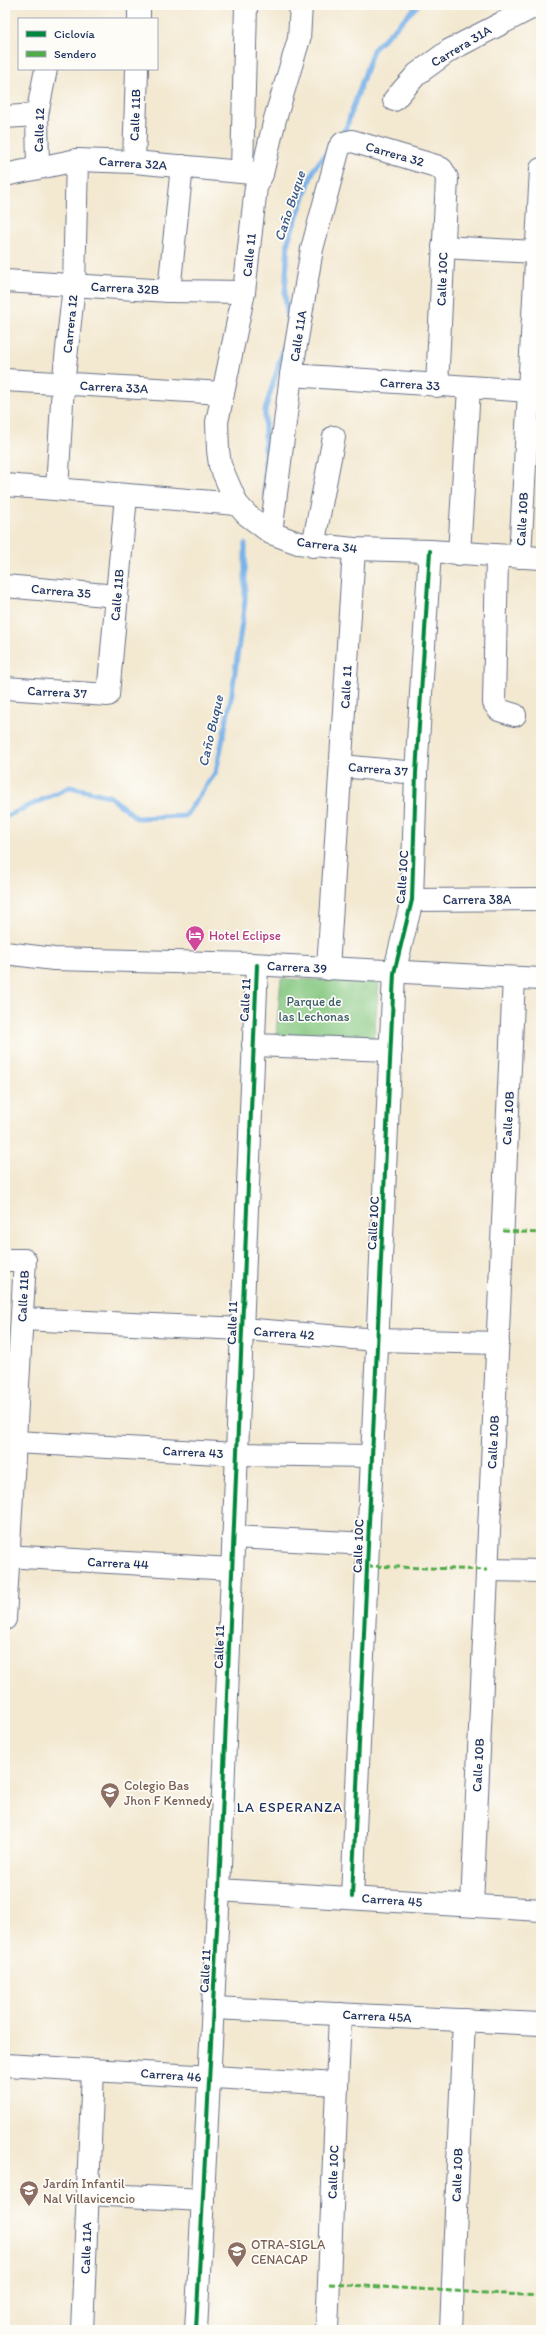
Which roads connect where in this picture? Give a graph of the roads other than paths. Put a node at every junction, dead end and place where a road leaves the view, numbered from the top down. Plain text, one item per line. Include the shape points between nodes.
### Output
1 (139, 5) edge
2 (246, 5) edge
3 (301, 5) edge
4 (537, 5) edge
5 (139, 18) edge
6 (46, 70) edge
7 (137, 70) edge
8 (394, 100) dead end
9 (37, 115) junction
10 (5, 117) edge
11 (343, 143) joint
12 (77, 160) junction
13 (134, 162) junction
14 (182, 166) junction
15 (38, 168) junction
16 (541, 169) edge
17 (445, 172) joint
18 (252, 173) junction
19 (5, 175) edge
20 (443, 247) junction
21 (535, 252) junction
22 (5, 281) edge
23 (74, 286) junction
24 (168, 291) junction
25 (244, 292) junction
26 (291, 375) junction
27 (5, 380) edge
28 (63, 384) junction
29 (437, 386) junction
30 (469, 388) junction
31 (530, 391) junction
32 (223, 393) junction
33 (334, 437) dead end
34 (5, 486) edge
35 (57, 489) junction
36 (533, 490) edge
37 (126, 496) junction
38 (237, 504) junction
39 (271, 533) junction
40 (313, 546) junction
41 (354, 549) junction
42 (430, 551) junction
43 (459, 554) junction
44 (497, 557) junction
45 (531, 558) edge
46 (5, 586) edge
47 (117, 596) junction
48 (5, 688) edge
49 (108, 695) joint
50 (515, 715) dead end
51 (341, 766) junction
52 (416, 773) junction
53 (541, 899) edge
54 (412, 900) junction
55 (5, 952) edge
56 (257, 965) junction
57 (328, 969) junction
58 (394, 973) junction
59 (514, 978) junction
60 (541, 979) edge
61 (253, 1045) junction
62 (391, 1050) junction
63 (15, 1260) edge
64 (22, 1319) junction
65 (242, 1329) junction
66 (377, 1340) junction
67 (498, 1343) junction
68 (15, 1442) junction
69 (236, 1454) junction
70 (372, 1456) junction
71 (233, 1537) junction
72 (368, 1544) junction
73 (7, 1556) edge
74 (232, 1569) junction
75 (487, 1570) junction
76 (541, 1571) edge
77 (5, 1619) edge
78 (219, 1890) junction
79 (352, 1897) junction
80 (472, 1905) junction
81 (541, 1910) edge
82 (213, 2008) junction
83 (340, 2014) junction
84 (464, 2020) junction
85 (541, 2024) edge
86 (5, 2065) edge
87 (93, 2070) junction
88 (209, 2078) junction
89 (337, 2084) junction
90 (88, 2194) junction
91 (203, 2200) junction
92 (82, 2330) edge
93 (196, 2330) edge
94 (327, 2330) edge
95 (451, 2330) edge

1 - 5 street
2 - 18 street
3 - 18 street, Calle 11 via 299,39 274,119
4 - 8 street, Carrera 31A via 450,50 417,74
6 - 9 street, Calle 12
7 - 13 street, Calle 11B
9 - 10 street
9 - 15 street, Calle 12
11 - 17 street, Carrera 32 via 352,141 436,166
11 - 26 street, Calle 11A via 339,148 312,249
12 - 13 street, Carrera 32A
12 - 15 street, Carrera 32A
12 - 23 street, Carrera 12
13 - 14 street, Carrera 32A
14 - 18 street, Carrera 32A
14 - 24 street
15 - 19 street, Carrera 32A
16 - 21 street, Calle 10B
17 - 20 street, Calle 10C via 447,178
18 - 25 street, Calle 11 via 256,187
20 - 21 street
20 - 29 street, Calle 10C
21 - 31 street, Calle 10B
22 - 23 street, Carrera 32B
23 - 24 street, Carrera 32B
23 - 28 street, Carrera 12
24 - 25 street, Carrera 32B
25 - 32 street, Calle 11
26 - 29 street, Carrera 33
26 - 39 street, Calle 11A
27 - 28 street, Carrera 33A
28 - 32 street, Carrera 33A
28 - 35 street, Carrera 12
29 - 30 street, Carrera 33
30 - 31 street, Carrera 33
30 - 43 street
31 - 36 street, Calle 10B
32 - 38 street, Calle 11 via 217,422 218,450 224,478
33 - 40 street
34 - 35 street
35 - 37 street
36 - 45 street, Calle 10B
37 - 38 street
37 - 47 street, Calle 11B
38 - 39 street, Carrera 34
39 - 40 street, Carrera 34
40 - 41 street, Carrera 34
41 - 42 street, Carrera 34
41 - 51 street, Calle 11
42 - 43 street, Carrera 34
42 - 52 street, Calle 10C
43 - 44 street, Carrera 34
44 - 45 street, Carrera 34
44 - 50 street, Calle 10B via 494,703 499,710
46 - 47 street, Carrera 35
47 - 49 street, Calle 11B
48 - 49 street, Carrera 37
51 - 52 street, Carrera 37
51 - 57 street, Calle 11
52 - 54 street, Calle 10C
53 - 54 street, Carrera 38A
54 - 58 street, Calle 10C
55 - 56 street, Carrera 39 via 54,959
56 - 57 street, Carrera 39
56 - 61 street, Calle 11
57 - 58 street, Carrera 39
58 - 59 street, Carrera 39
58 - 62 street, Calle 10C
59 - 60 street, Carrera 39
59 - 67 street, Calle 10B
61 - 62 street
61 - 65 street, Calle 11
62 - 66 street, Calle 10C
63 - 64 street, Calle 11B
64 - 65 street, Carrera 42
64 - 68 street, Calle 11B
65 - 66 street, Carrera 42
65 - 69 street, Calle 11
66 - 67 street, Carrera 42
66 - 70 street, Calle 10C
67 - 75 street, Calle 10B
68 - 69 street, Carrera 43
68 - 73 street, Calle 11B
69 - 70 street, Carrera 43
69 - 71 street, Calle 11
70 - 72 street, Calle 10C
71 - 72 street
71 - 74 street, Calle 11
72 - 79 street, Calle 10C
73 - 74 street, Carrera 44
73 - 77 street, Calle 11B
74 - 78 street, Calle 11
75 - 76 street
75 - 80 street, Calle 10B
78 - 79 street, Carrera 45
78 - 82 street, Calle 11
79 - 80 street, Carrera 45
80 - 81 street, Carrera 45
82 - 83 street, Carrera 45A
82 - 88 street, Calle 11
83 - 84 street, Carrera 45A
83 - 89 street, Calle 10C
84 - 85 street, Carrera 45A
84 - 95 street, Calle 10B
86 - 87 street, Carrera 46
87 - 88 street, Carrera 46
87 - 90 street, Calle 11A
88 - 89 street, Carrera 46
88 - 91 street, Calle 11
89 - 94 street, Calle 10C
90 - 91 street
90 - 92 street, Calle 11A
91 - 93 street, Calle 11

